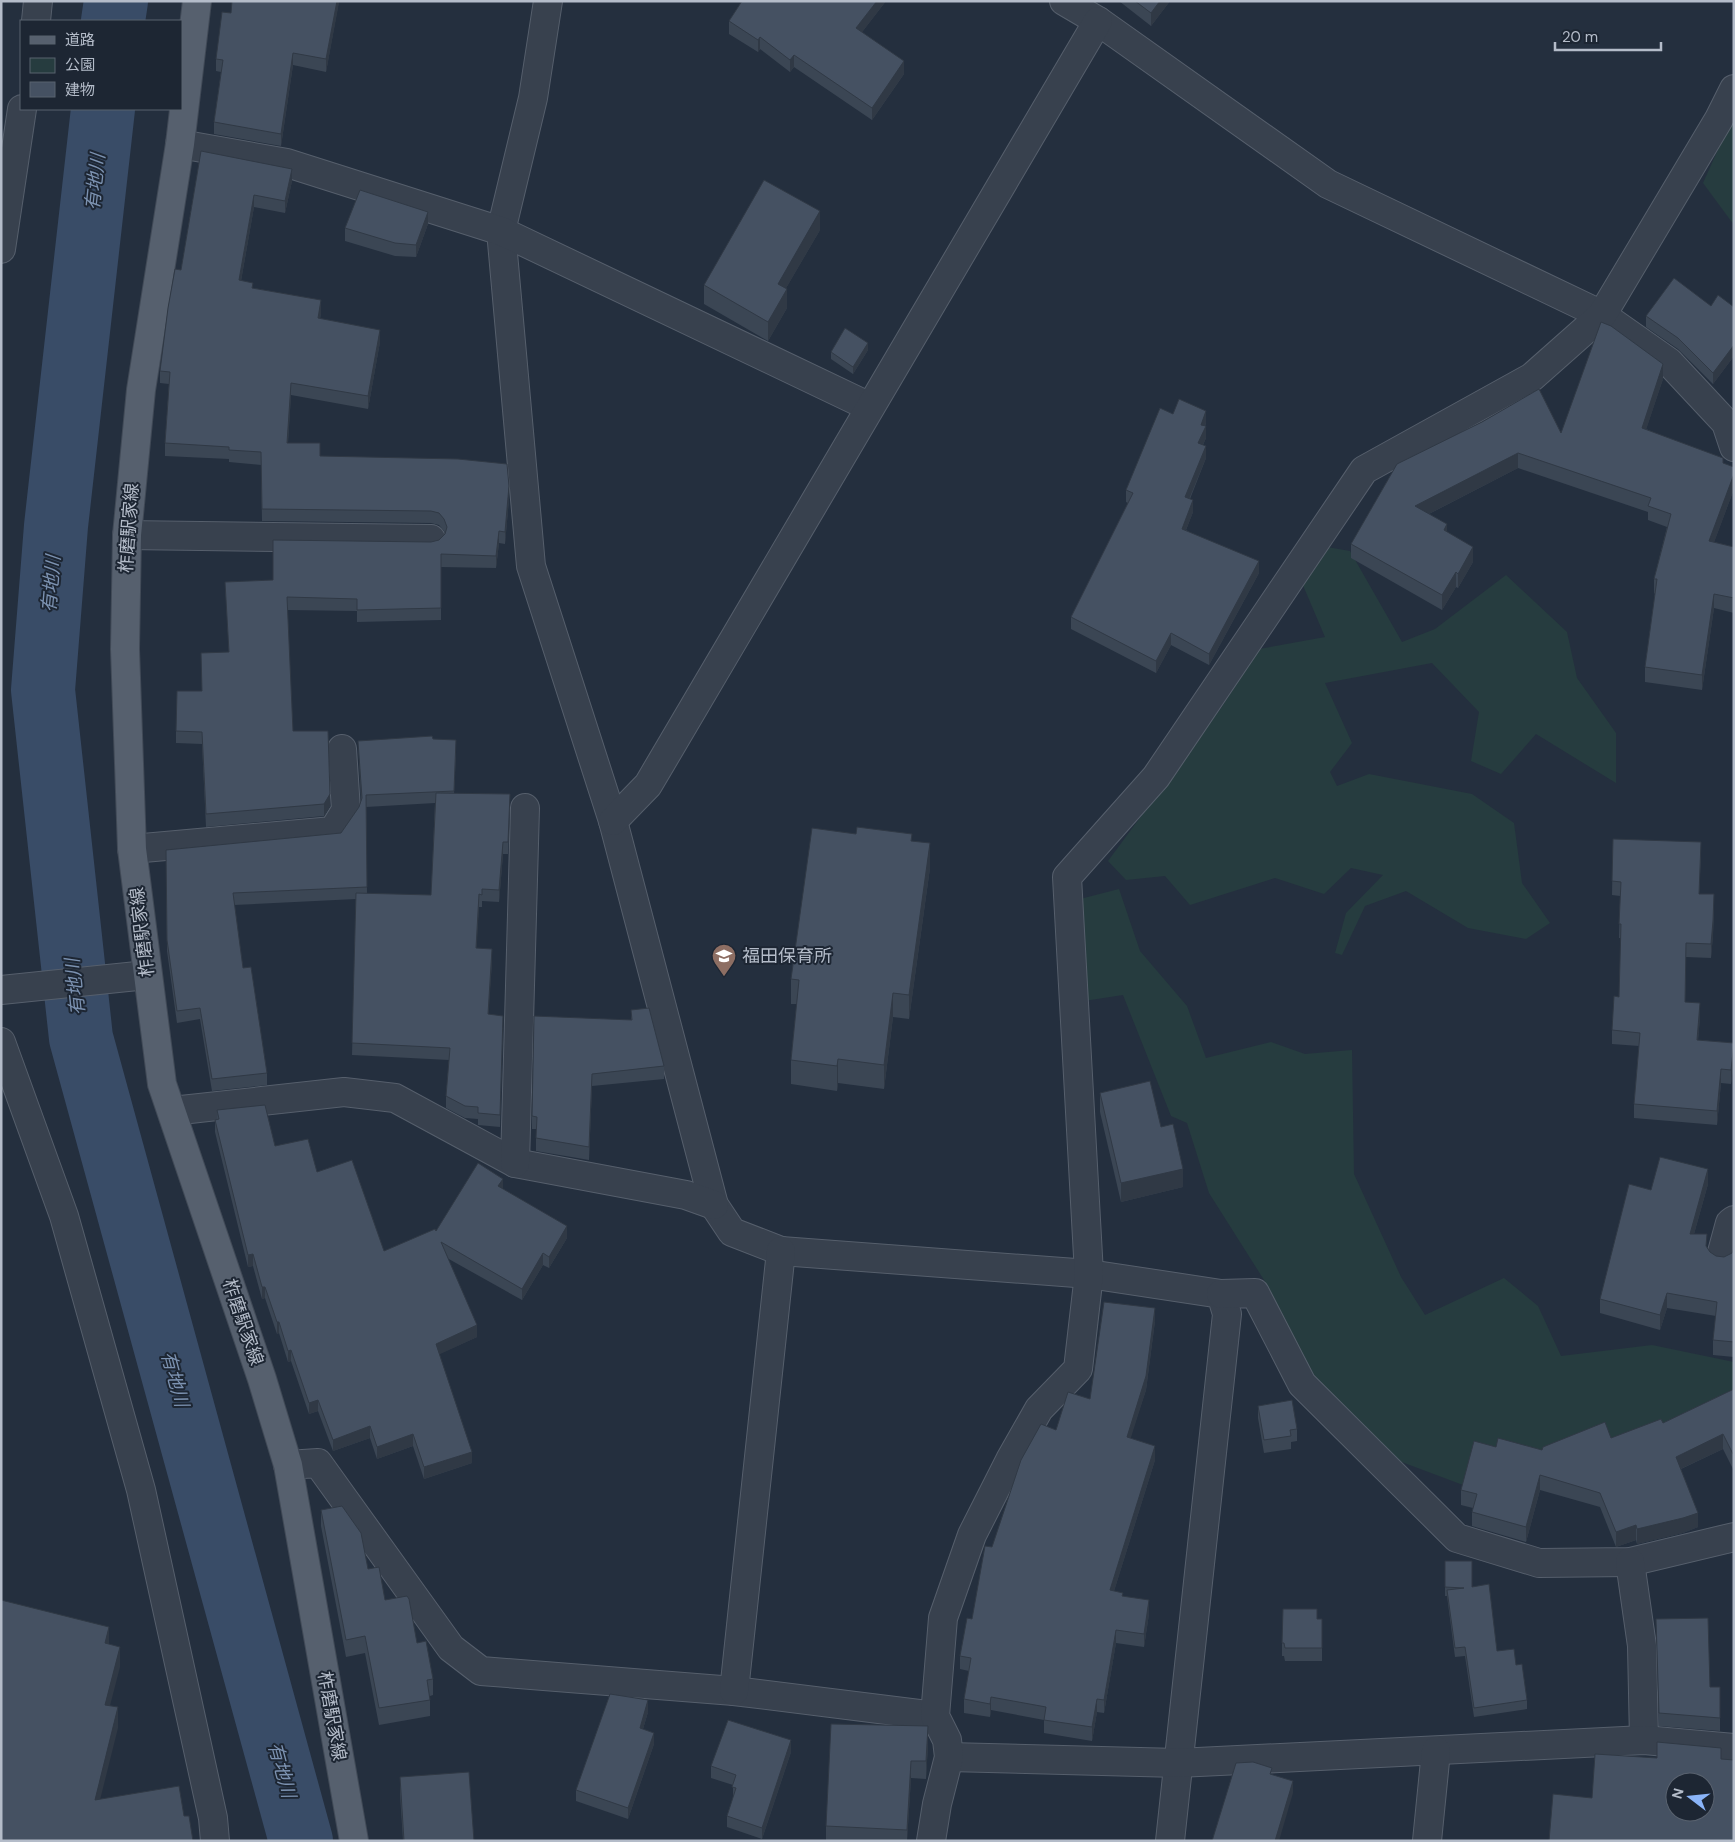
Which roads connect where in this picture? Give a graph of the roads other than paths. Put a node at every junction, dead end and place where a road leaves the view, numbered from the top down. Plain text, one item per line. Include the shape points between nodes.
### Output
1 (38, 1) edge
2 (197, 1) edge
3 (548, 1) edge
4 (1064, 1) edge
5 (36, 20) edge
6 (1098, 21) junction
7 (1734, 89) edge
8 (22, 110) edge
9 (180, 144) junction
10 (501, 232) junction
11 (1, 249) edge
12 (1602, 316) junction
13 (870, 407) junction
14 (1734, 448) edge
15 (127, 535) junction
16 (431, 539) dead end
17 (342, 749) dead end
18 (524, 808) dead end
19 (614, 821) junction
20 (132, 849) junction
21 (147, 975) junction
22 (1, 990) edge
23 (1, 1042) edge
24 (172, 1111) junction
25 (515, 1162) junction
26 (714, 1205) junction
27 (1734, 1220) edge
28 (781, 1251) junction
29 (1721, 1256) edge
30 (1089, 1274) junction
31 (1221, 1294) junction
32 (288, 1465) junction
33 (1734, 1537) edge
34 (1630, 1562) junction
35 (734, 1691) junction
36 (935, 1716) junction
37 (1644, 1740) junction
38 (1734, 1748) edge
39 (1436, 1751) junction
40 (949, 1757) junction
41 (1178, 1763) junction
42 (215, 1841) edge
43 (354, 1841) edge
44 (931, 1841) edge
45 (1170, 1841) edge
46 (1427, 1841) edge

1 - 5 street
2 - 9 main road, 柞磨駅家線
3 - 10 street via 533,98
4 - 6 street
6 - 12 street via 1328,184
6 - 13 street
7 - 12 street
8 - 11 street
9 - 10 street via 287,163
9 - 15 main road, 柞磨駅家線 via 141,390
10 - 13 street
10 - 19 street via 531,566
12 - 14 street via 1669,362 1726,423
12 - 30 street via 1532,377 1364,470 1156,777 1067,877
13 - 19 street via 648,785
15 - 16 street
15 - 20 main road, 柞磨駅家線 via 125,649
17 - 20 street via 346,810 334,831
18 - 25 street
19 - 26 street
20 - 21 main road, 柞磨駅家線
21 - 22 street
21 - 24 main road, 柞磨駅家線 via 162,1084
23 - 42 street via 64,1216 141,1490 213,1818
24 - 25 street via 344,1092 395,1098
24 - 32 main road, 柞磨駅家線
25 - 26 street via 686,1195
26 - 28 street via 732,1232
27 - 29 street via 1730,1223
28 - 30 street
28 - 35 street
30 - 31 street
30 - 36 street via 1078,1369 1039,1409 972,1535 943,1618
31 - 34 street via 1255,1293 1302,1384 1457,1538 1539,1564
31 - 41 street via 1227,1314
32 - 35 street via 318,1463 451,1648 481,1671
32 - 43 main road, 柞磨駅家線
33 - 34 street
34 - 37 street via 1642,1646
35 - 36 street
36 - 40 street via 947,1740
37 - 38 street
37 - 39 street
39 - 41 street
39 - 46 street
40 - 41 street
40 - 44 street
41 - 45 street

